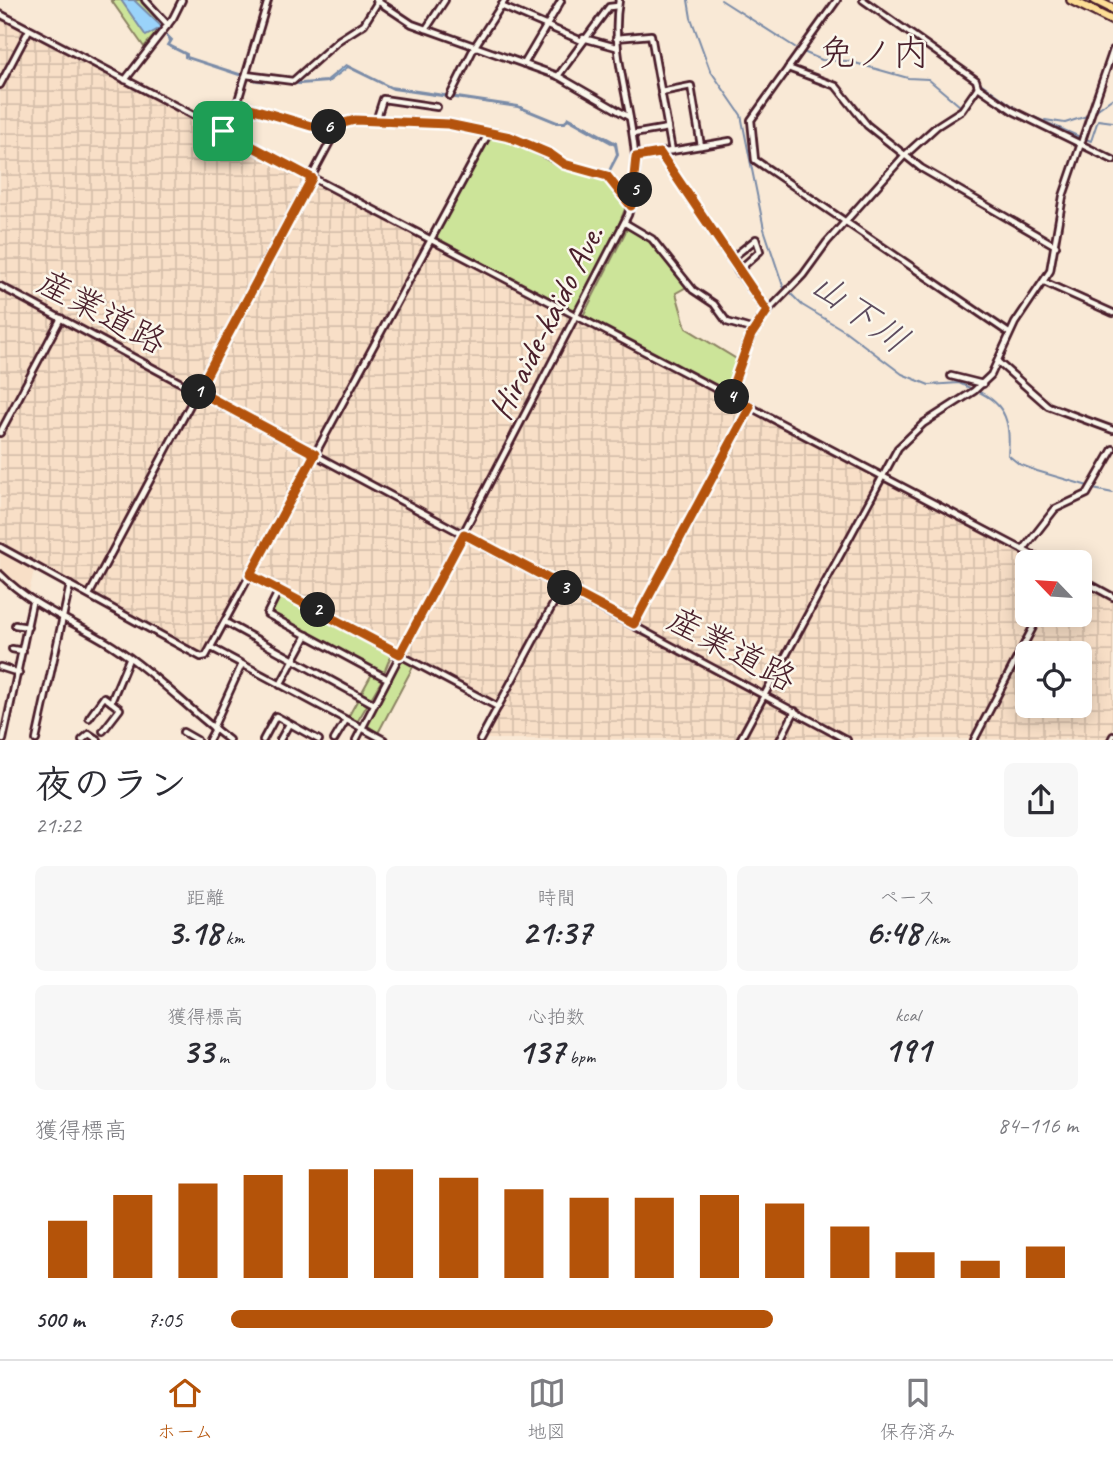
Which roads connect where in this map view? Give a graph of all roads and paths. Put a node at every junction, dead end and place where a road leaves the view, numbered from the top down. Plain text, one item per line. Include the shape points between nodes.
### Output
1 (145, 0) edge
2 (182, 0) edge
3 (268, 0) edge
4 (378, 0) edge
5 (445, 0) edge
6 (505, 0) edge
7 (837, 0) edge
8 (863, 0) edge
9 (1071, 0) edge
10 (1095, 0) edge
11 (561, 1) edge
12 (619, 3) edge
13 (501, 6) junction
14 (1113, 9) edge
15 (0, 15) edge
16 (1113, 21) edge
17 (168, 25) junction
18 (545, 25) junction
19 (426, 29) junction
20 (29, 30) junction
21 (616, 38) junction
22 (582, 40) junction
23 (475, 46) junction
24 (616, 47) junction
25 (1113, 50) edge
26 (524, 64) junction
27 (788, 68) junction
28 (246, 75) junction
29 (558, 76) junction
30 (125, 80) junction
31 (0, 85) edge
32 (978, 86) junction
33 (661, 92) junction
34 (450, 96) dead end
35 (237, 104) junction
36 (437, 107) dead end
37 (629, 117) junction
38 (376, 121) junction
39 (339, 125) junction
40 (668, 128) junction
41 (223, 131) junction
42 (488, 134) junction
43 (633, 134) junction
44 (730, 141) dead end
45 (1082, 144) junction
46 (701, 146) junction
47 (672, 151) junction
48 (660, 153) junction
49 (904, 156) junction
50 (636, 157) junction
51 (1113, 160) edge
52 (312, 178) junction
53 (631, 206) junction
54 (845, 222) junction
55 (625, 223) junction
56 (430, 239) junction
57 (1056, 246) junction
58 (731, 259) junction
59 (738, 271) junction
60 (1044, 282) junction
61 (0, 286) edge
62 (767, 311) junction
63 (1113, 313) edge
64 (577, 316) junction
65 (61, 318) junction
66 (754, 330) junction
67 (1009, 333) junction
68 (999, 362) junction
69 (951, 376) dead end
70 (983, 384) junction
71 (198, 391) junction
72 (729, 396) junction
73 (750, 407) junction
74 (1113, 430) edge
75 (0, 433) edge
76 (1113, 449) edge
77 (315, 454) junction
78 (882, 476) junction
79 (464, 534) junction
80 (0, 547) edge
81 (1023, 550) joint
82 (0, 574) edge
83 (250, 575) junction
84 (70, 585) junction
85 (563, 586) junction
86 (1092, 586) edge
87 (279, 590) junction
88 (89, 595) junction
89 (1113, 597) edge
90 (32, 603) junction
91 (62, 620) junction
92 (225, 622) junction
93 (634, 624) junction
94 (15, 625) dead end
95 (28, 627) junction
96 (1033, 627) edge
97 (307, 635) junction
98 (211, 648) junction
99 (12, 649) dead end
100 (23, 651) junction
101 (400, 654) junction
102 (128, 659) junction
103 (294, 660) junction
104 (242, 664) junction
105 (0, 667) edge
106 (19, 673) junction
107 (388, 679) junction
108 (280, 685) junction
109 (765, 695) junction
110 (111, 702) junction
111 (374, 704) junction
112 (498, 707) junction
113 (795, 711) junction
114 (89, 718) dead end
115 (346, 720) junction
116 (289, 724) junction
117 (214, 728) junction
118 (361, 729) junction
119 (103, 731) dead end
120 (183, 732) dead end
121 (3, 740) edge
122 (36, 740) edge
123 (82, 740) edge
124 (98, 740) edge
125 (197, 740) edge
126 (209, 740) edge
127 (229, 740) edge
128 (263, 740) edge
129 (280, 740) edge
130 (319, 740) edge
131 (334, 740) edge
132 (356, 740) edge
133 (384, 740) edge
134 (480, 740) edge
135 (740, 740) edge
136 (780, 740) edge
137 (847, 740) edge
138 (974, 740) edge

1 - 17 street
2 - 17 street
3 - 28 street
4 - 19 street
4 - 28 street via 364,24 293,81
5 - 19 street
6 - 13 street
7 - 27 street
8 - 32 street via 976,80
9 - 16 highway
10 - 14 highway
11 - 18 street
12 - 21 street, Hiraide-kaido Ave.
12 - 22 street via 609,7
13 - 18 street
13 - 23 street
15 - 20 street
17 - 30 street
18 - 22 street
18 - 26 street
19 - 23 street
20 - 30 street
20 - 31 street
21 - 24 street, Hiraide-kaido Ave.
21 - 33 street via 652,35
22 - 24 street
22 - 29 street
23 - 26 street
23 - 34 street
24 - 37 street, Hiraide-kaido Ave.
25 - 45 street
26 - 29 street
27 - 49 street via 836,86 867,125
27 - 54 street via 749,124 755,160
28 - 35 street
29 - 37 street
30 - 41 street
32 - 45 street via 1013,111
32 - 49 street via 962,110
33 - 40 street
33 - 46 street via 691,86
35 - 39 street via 300,124
35 - 41 street
36 - 38 street via 383,99
37 - 43 street, Hiraide-kaido Ave.
38 - 39 street
38 - 42 street via 448,124
39 - 52 street
40 - 43 street
40 - 47 street
41 - 52 street
42 - 53 street via 510,137 564,164 607,176
42 - 56 street
43 - 50 street, Hiraide-kaido Ave.
44 - 46 street
45 - 51 street
45 - 57 street via 1063,196
46 - 47 street
47 - 48 street
48 - 50 street
48 - 58 street
49 - 54 street
49 - 57 street
50 - 53 street, Hiraide-kaido Ave.
52 - 56 street
52 - 71 street
53 - 55 street, Hiraide-kaido Ave.
54 - 62 street
54 - 67 street
55 - 64 street, Hiraide-kaido Ave.
55 - 66 street via 652,239 693,290 714,304 727,321
56 - 64 street
56 - 77 street
57 - 60 street
58 - 59 street
58 - 59 street via 756,239 760,251
59 - 62 street
60 - 63 street
60 - 67 street
61 - 65 street, 産業道路
62 - 66 street
64 - 72 street
64 - 79 street, Hiraide-kaido Ave.
65 - 71 street, 産業道路
65 - 75 street
66 - 72 street
67 - 68 street
68 - 70 street
68 - 74 street via 1048,405
69 - 70 street
70 - 78 street via 910,434
71 - 77 street, 産業道路
71 - 88 street
72 - 73 street
73 - 78 street
73 - 93 street
76 - 81 street via 1087,494 1055,509
77 - 79 street, 産業道路
77 - 83 street
78 - 81 street
78 - 109 street
79 - 85 street, 産業道路
79 - 101 street, Hiraide-kaido Ave.
80 - 84 street
82 - 90 street
83 - 87 street
83 - 92 street
84 - 88 street
84 - 91 street
85 - 93 street, 産業道路
85 - 112 street
86 - 89 street
87 - 97 street via 267,614
87 - 101 street
88 - 98 street via 201,657
90 - 91 street
90 - 95 street
91 - 102 street via 113,646
91 - 122 street
92 - 98 street
92 - 103 street
93 - 109 street, 産業道路
94 - 95 street
95 - 100 street
96 - 138 street
97 - 103 street
97 - 107 street
98 - 104 street
99 - 100 street
100 - 106 street
101 - 107 street, Hiraide-kaido Ave.
101 - 112 street
102 - 110 street
102 - 117 street via 168,686
103 - 108 street
103 - 111 street
104 - 108 street
104 - 117 street
105 - 106 street
106 - 121 street
107 - 111 street, Hiraide-kaido Ave.
108 - 115 street
109 - 113 street, 産業道路
109 - 135 street
110 - 114 street via 104,697
110 - 119 street via 120,709
111 - 118 street, Hiraide-kaido Ave.
112 - 134 street
113 - 136 street
113 - 137 street, 産業道路
115 - 118 street
115 - 131 street
116 - 128 street via 276,716
116 - 129 street
116 - 130 street
117 - 126 street
117 - 127 street
118 - 132 street, Hiraide-kaido Ave.
118 - 133 street
120 - 125 street
123 - 124 street via 89,734

